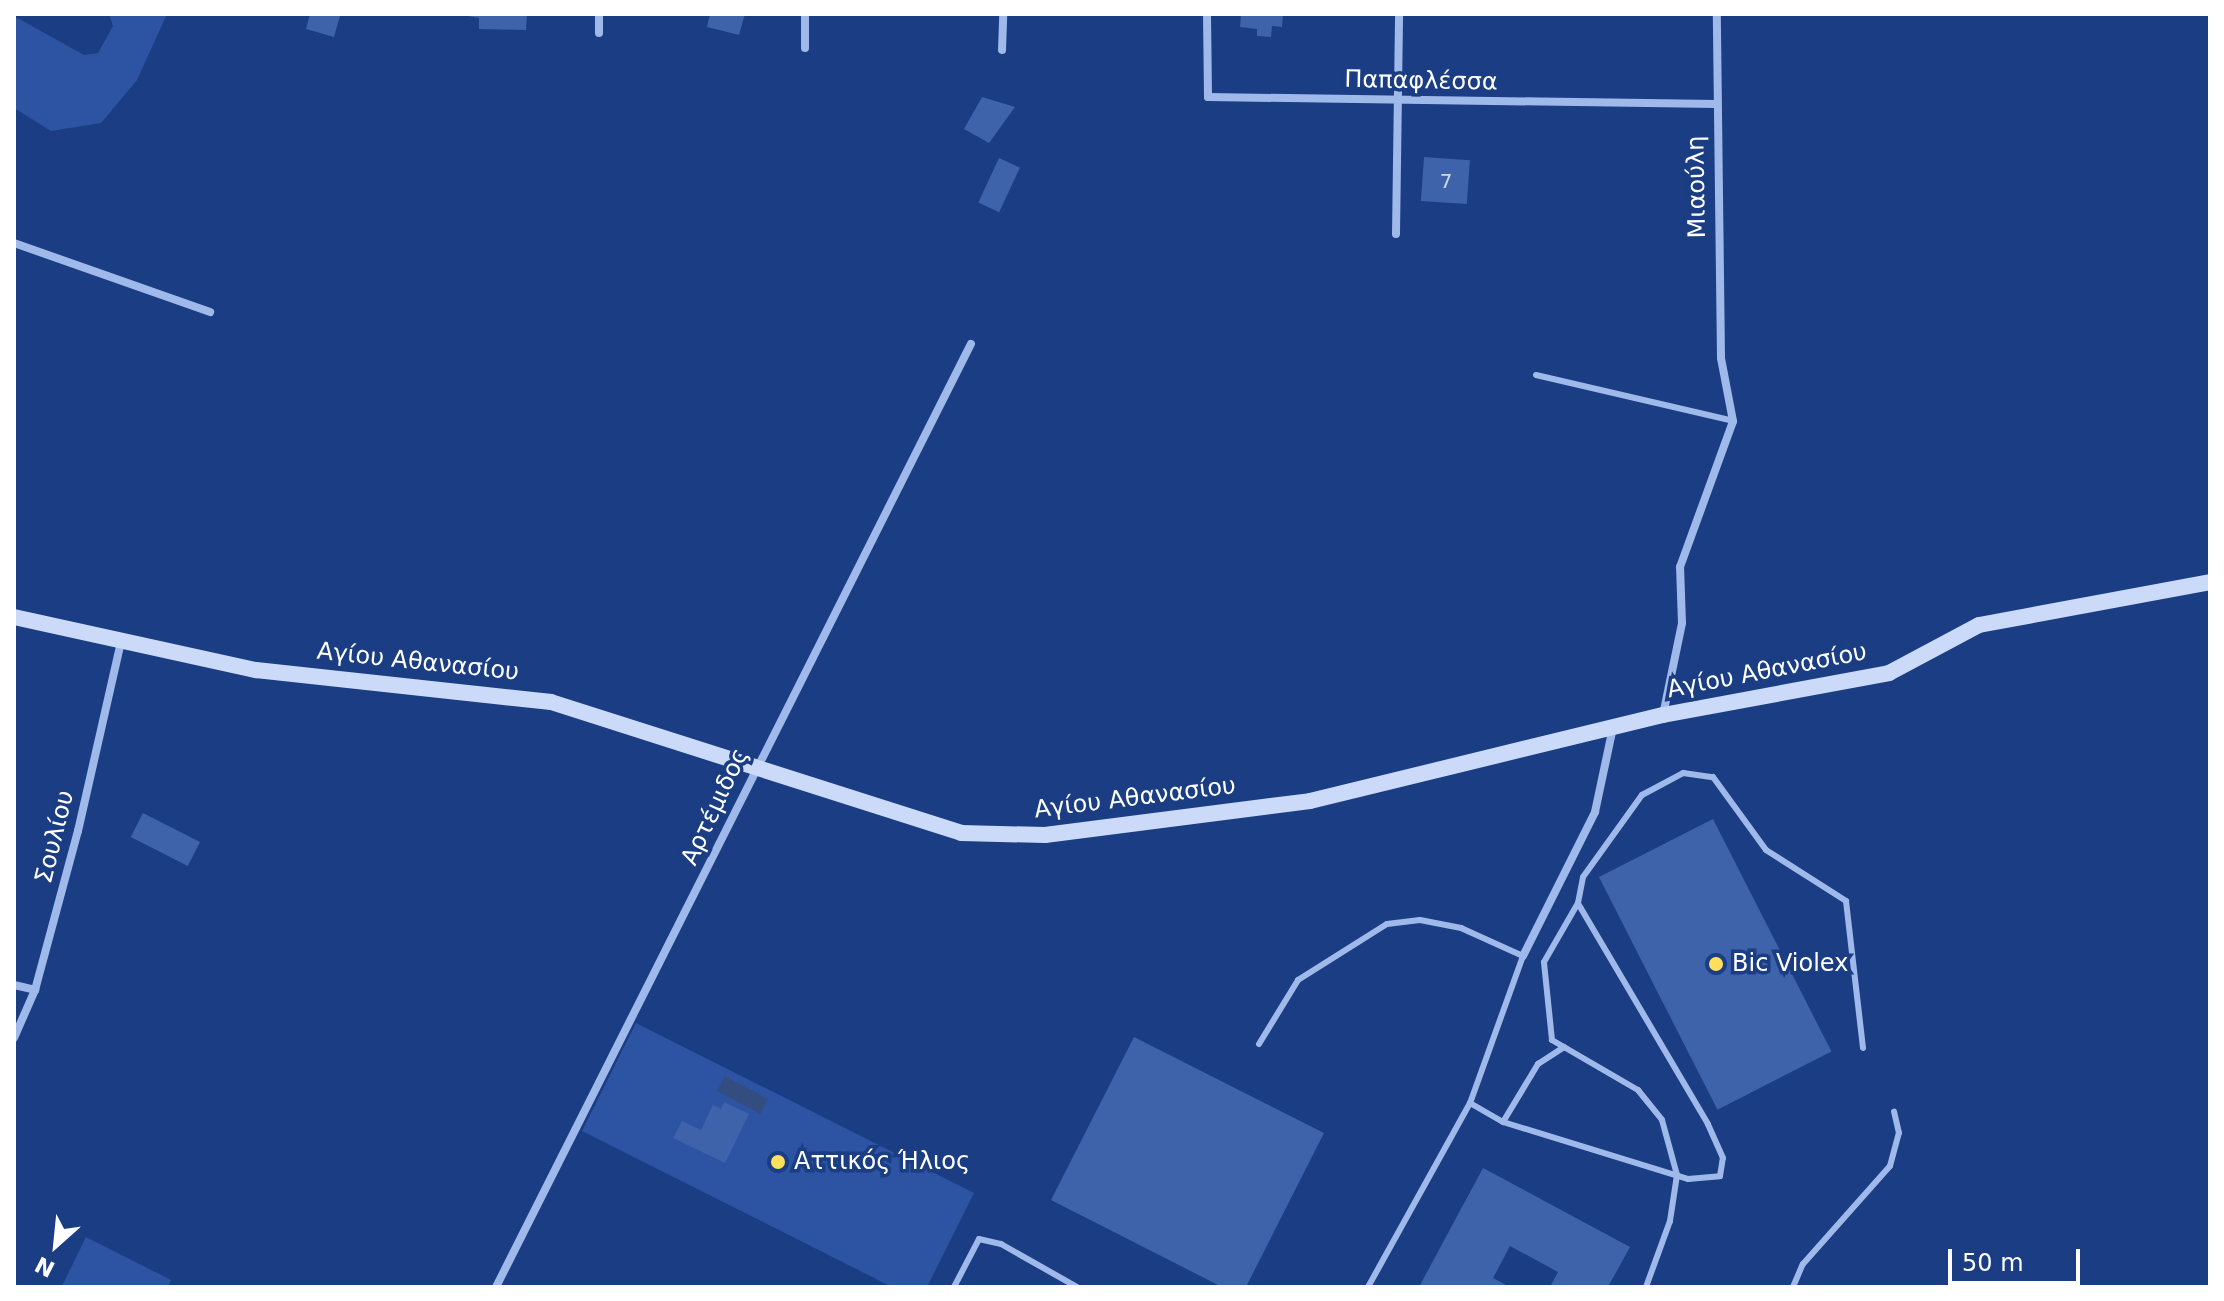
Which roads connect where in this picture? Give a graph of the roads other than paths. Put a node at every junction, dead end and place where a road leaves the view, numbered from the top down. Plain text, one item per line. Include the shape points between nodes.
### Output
1 (599, 14) edge
2 (805, 14) edge
3 (1003, 14) edge
4 (1207, 14) edge
5 (1399, 14) edge
6 (1717, 14) edge
7 (599, 33) dead end
8 (805, 48) dead end
9 (1002, 50) dead end
10 (1398, 101) junction
11 (1716, 104) junction
12 (1396, 234) dead end
13 (14, 243) edge
14 (210, 312) dead end
15 (971, 344) dead end
16 (1536, 375) dead end
17 (1733, 421) junction
18 (2210, 582) edge
19 (14, 617) edge
20 (121, 641) junction
21 (1663, 715) junction
22 (1613, 727) junction
23 (757, 763) junction
24 (1578, 903) junction
25 (1523, 956) junction
26 (14, 985) edge
27 (35, 990) junction
28 (14, 1038) edge
29 (1259, 1044) dead end
30 (1564, 1047) junction
31 (1863, 1048) dead end
32 (1470, 1103) junction
33 (1894, 1112) dead end
34 (1503, 1122) junction
35 (1677, 1175) junction
36 (496, 1287) edge
37 (954, 1287) edge
38 (1077, 1287) edge
39 (1368, 1287) edge
40 (1646, 1287) edge
41 (1793, 1287) edge

1 - 7 street
2 - 8 street
3 - 9 street
4 - 10 street, Παπαφλέσσα via 1208,97
5 - 10 street
6 - 11 street, Μιαούλη
10 - 11 street, Παπαφλέσσα
10 - 12 street
11 - 17 street, Μιαούλη via 1721,358
13 - 14 street
15 - 23 street, Αρτέμιδος
16 - 17 lane
17 - 21 street via 1680,567 1682,623
18 - 21 street, Αγίου Αθανασίου via 1979,625 1889,673
19 - 20 street, Αγίου Αθανασίου
20 - 23 street, Αγίου Αθανασίου via 256,670 514,694
20 - 27 street, Σουλίου
21 - 22 street, Αγίου Αθανασίου
22 - 23 street, Αγίου Αθανασίου via 1310,801 1045,835 961,833
22 - 25 street via 1595,812
23 - 36 street, Αρτέμιδος
24 - 30 lane via 1544,962 1552,1040
24 - 31 lane via 1583,877 1642,795 1683,773 1713,777 1766,850 1846,901
24 - 35 lane via 1723,1158 1720,1176
25 - 29 lane via 1461,928 1420,920 1387,924 1298,980
25 - 32 lane
26 - 27 street
27 - 28 street, Σουλίου
30 - 34 lane via 1538,1064
30 - 35 lane via 1638,1090 1662,1120
32 - 34 lane
32 - 39 lane
33 - 41 lane via 1899,1133 1890,1166 1803,1264
34 - 35 lane
35 - 40 lane via 1670,1221
37 - 38 lane via 979,1239 1001,1244

